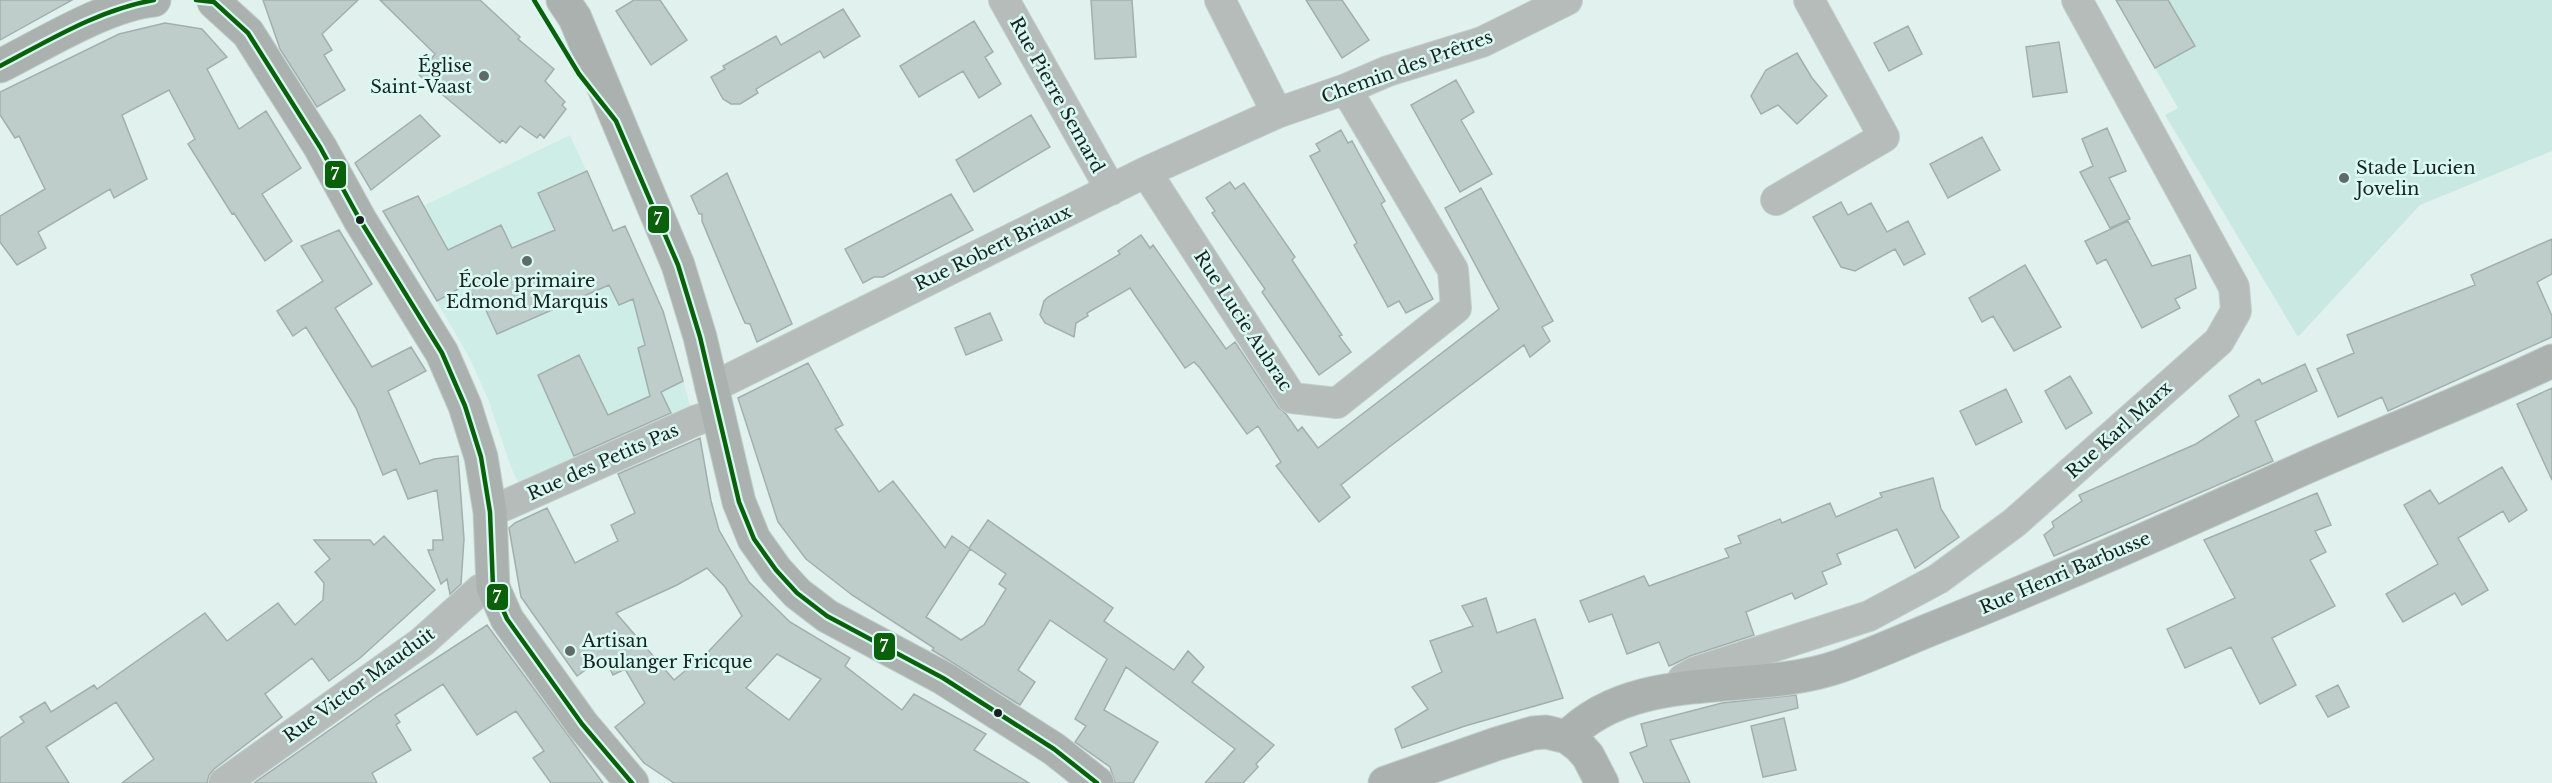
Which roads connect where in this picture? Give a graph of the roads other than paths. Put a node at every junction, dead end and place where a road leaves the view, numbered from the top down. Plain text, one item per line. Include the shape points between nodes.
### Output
1 (154, 0) edge
2 (208, 0) edge
3 (563, 0) edge
4 (1004, 0) edge
5 (1220, 0) edge
6 (1567, 0) edge
7 (1809, 0) edge
8 (2077, 0) edge
9 (0, 66) edge
10 (1346, 88) junction
11 (1277, 112) junction
12 (1146, 172) junction
13 (1111, 190) junction
14 (1776, 200) dead end
15 (2552, 361) edge
16 (713, 400) junction
17 (490, 512) junction
18 (493, 587) junction
19 (1681, 689) junction
20 (1566, 737) junction
21 (224, 783) edge
22 (632, 783) edge
23 (1097, 783) edge
24 (1385, 783) edge
25 (1602, 783) edge

1 - 9 street via 78,26
2 - 17 street via 248,33 442,353 481,457
3 - 16 street via 575,18 678,265 700,337
4 - 13 street, Rue Pierre Semard
5 - 11 street
6 - 10 street, Chemin des Prêtres via 1482,42
7 - 14 street via 1884,138
8 - 19 street, Rue Karl Marx via 2234,287 2236,311 2219,341 2014,523 1938,579 1869,616 1695,672 1683,679
10 - 11 street, Chemin des Prêtres
10 - 12 street, Rue Lucie Aubrac via 1453,270 1456,308 1337,403 1292,398
11 - 12 street, Rue Robert Briaux
12 - 13 street, Rue Robert Briaux
13 - 16 street, Rue Robert Briaux via 723,382
15 - 19 street, Rue Henri Barbusse via 2057,579 1837,667
16 - 17 street, Rue des Petits Pas via 697,420
16 - 23 street via 739,502 754,539 797,593 827,616 999,712
17 - 18 street
18 - 21 street, Rue Victor Mauduit via 481,589 422,642
18 - 22 street via 507,619 582,724
19 - 20 street, Rue Henri Barbusse via 1622,701 1580,724
20 - 24 street via 1533,732
20 - 25 street via 1588,756

